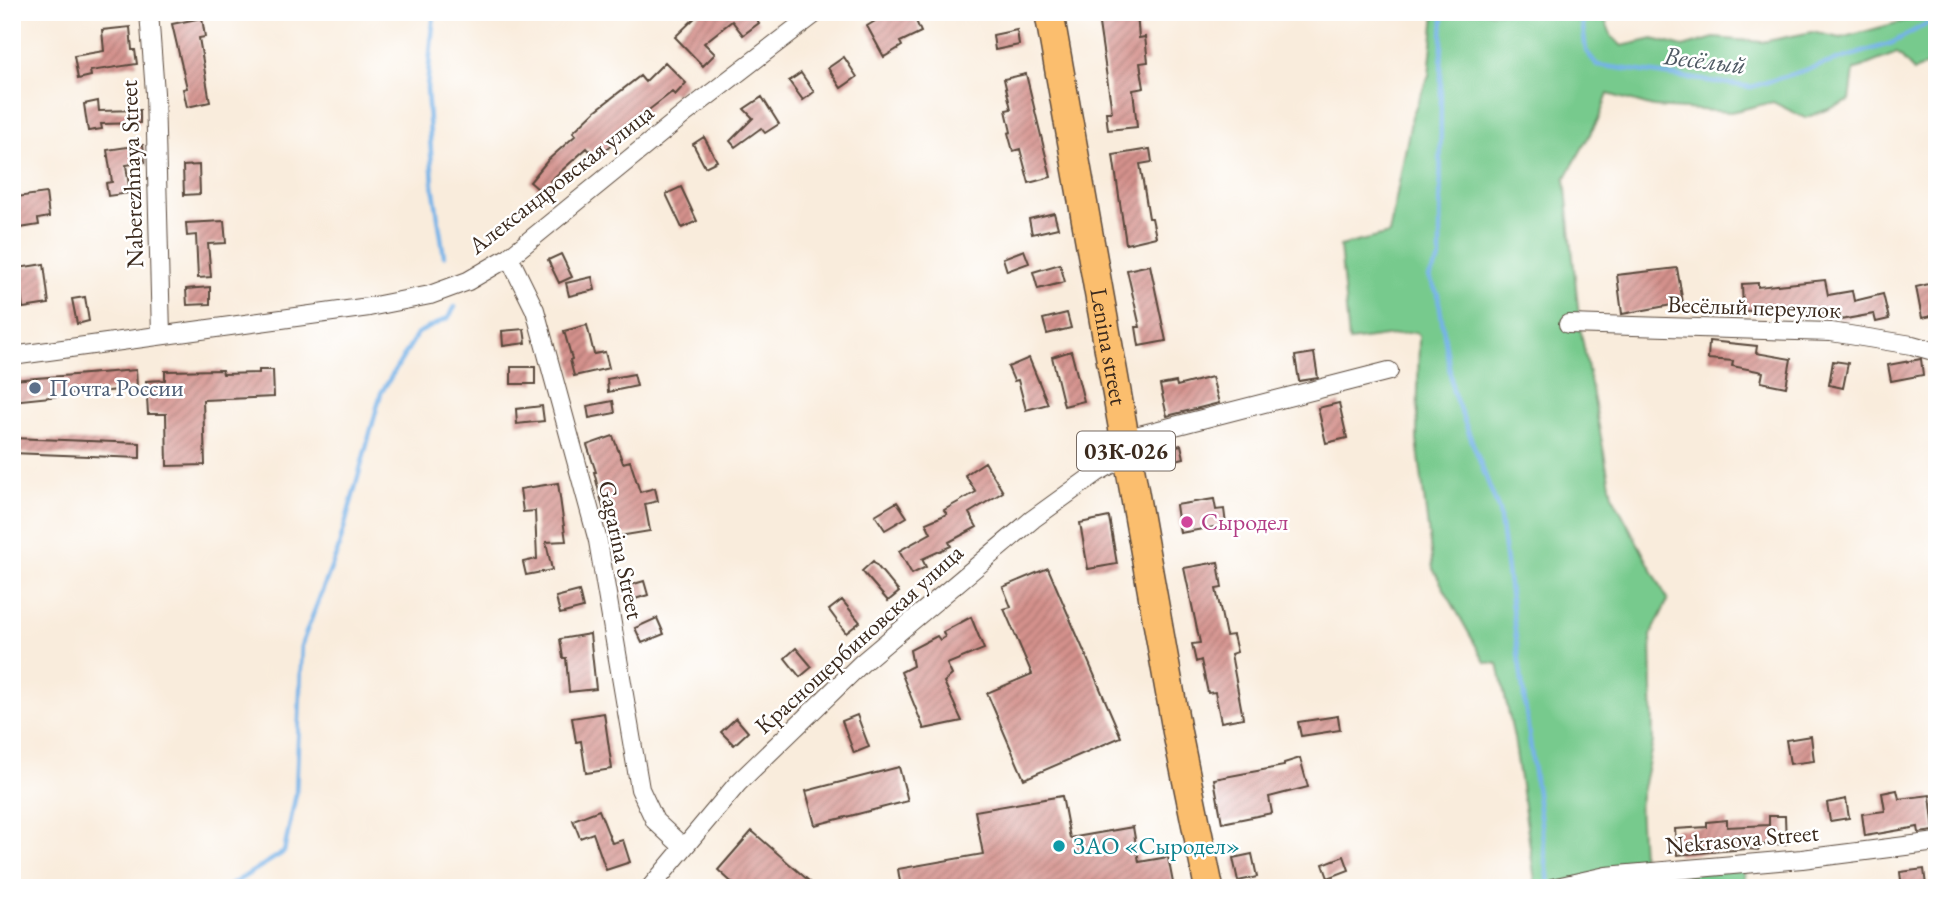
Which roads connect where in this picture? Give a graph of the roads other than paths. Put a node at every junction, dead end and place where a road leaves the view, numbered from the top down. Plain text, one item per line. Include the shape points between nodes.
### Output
1 (149, 12) edge
2 (817, 12) edge
3 (1049, 12) edge
4 (509, 257) junction
5 (1568, 324) dead end
6 (161, 335) junction
7 (1937, 352) edge
8 (12, 356) edge
9 (1389, 370) dead end
10 (1125, 447) junction
11 (1937, 842) edge
12 (683, 847) junction
13 (650, 888) edge
14 (1209, 888) edge
15 (1552, 888) edge

1 - 6 street, Naberezhnaya Street
2 - 4 street, Александровская улица
3 - 10 main road, Lenina street / 03К-026
4 - 6 street, Александровская улица via 468,281 430,295
4 - 12 street, Gagarina Street via 535,310 598,541 640,789 655,821
5 - 7 street, Весёлый переулок via 1831,332
6 - 8 street, Александровская улица
9 - 10 street
10 - 12 street, Краснощербиновская улица via 862,663 738,783
10 - 14 main road, Lenina street / 03К-026
11 - 15 street, Nekrasova Street via 1643,872
12 - 13 street, Краснощербиновская улица

